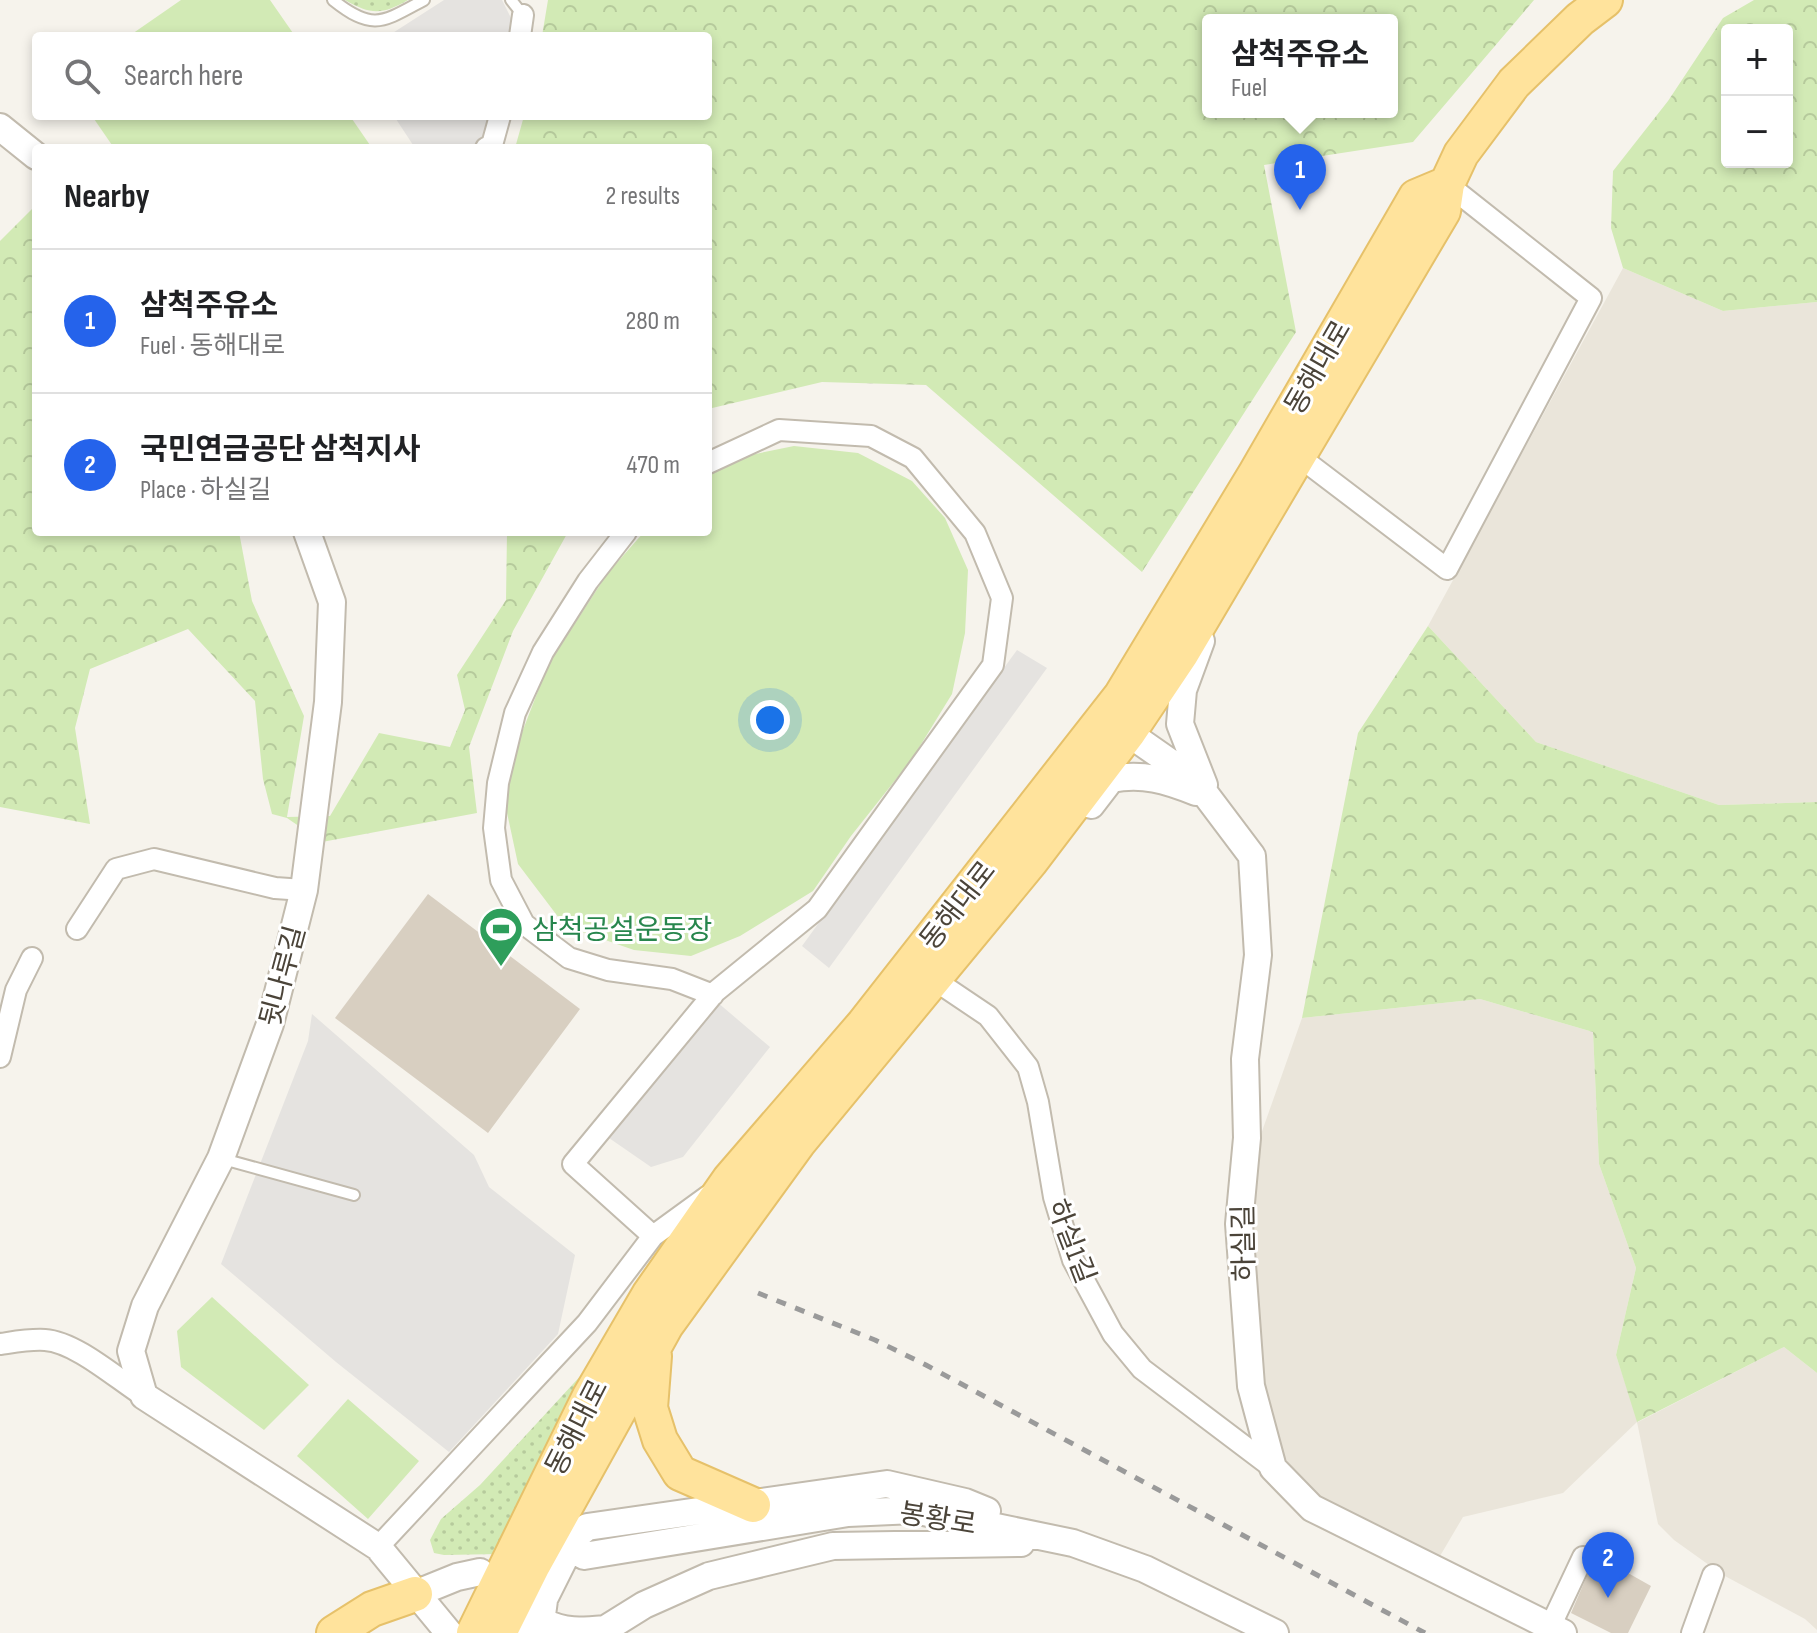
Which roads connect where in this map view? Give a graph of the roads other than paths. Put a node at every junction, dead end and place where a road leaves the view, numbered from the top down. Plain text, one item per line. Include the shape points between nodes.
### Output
1 (333, 0) edge
2 (424, 0) edge
3 (1605, 0) edge
4 (520, 5) edge
5 (520, 32) edge
6 (499, 120) edge
7 (0, 127) edge
8 (492, 144) edge
9 (32, 153) edge
10 (1447, 184) junction
11 (1297, 455) junction
12 (712, 461) edge
13 (308, 536) edge
14 (623, 536) edge
15 (1249, 537) junction
16 (1117, 726) junction
17 (1209, 796) junction
18 (1030, 862) junction
19 (304, 890) junction
20 (77, 929) dead end
21 (32, 958) dead end
22 (933, 979) junction
23 (713, 995) junction
24 (0, 1057) edge
25 (221, 1158) junction
26 (730, 1179) junction
27 (354, 1195) dead end
28 (653, 1236) junction
29 (3, 1341) edge
30 (654, 1346) junction
31 (144, 1396) junction
32 (1273, 1468) junction
33 (753, 1505) junction
34 (1073, 1543) junction
35 (378, 1547) junction
36 (584, 1556) dead end
37 (1583, 1557) dead end
38 (480, 1572) dead end
39 (1713, 1575) dead end
40 (415, 1594) junction
41 (544, 1600) junction
42 (1556, 1630) edge
43 (610, 1632) edge
44 (334, 1633) edge
45 (349, 1633) edge
46 (449, 1633) edge
47 (474, 1633) edge
48 (499, 1633) edge
49 (527, 1633) edge
50 (1275, 1633) edge
51 (1692, 1633) edge

1 - 2 lane via 354,17 372,21
3 - 10 main road, 동해대로 via 1514,83 1461,154
4 - 5 street
6 - 8 street
7 - 9 street
10 - 11 main road, 동해대로 via 1443,211
10 - 11 street via 1591,298 1447,569
10 - 16 main road, 동해대로 via 1416,197
11 - 15 main road, 동해대로
12 - 23 street via 779,430 871,436 913,458 975,533 1002,598 993,665 827,896
13 - 19 street, 뒷나루길 via 332,602 328,702
14 - 23 street via 543,652 515,713 494,828 501,880 524,924 569,958 672,979
15 - 16 main road, 동해대로 via 1181,654
15 - 17 street via 1183,690 1180,724
16 - 17 street, 하실길 via 1194,779
16 - 18 main road, 동해대로
16 - 26 main road, 동해대로
17 - 18 street via 1163,779 1111,779 1088,809
17 - 32 street, 하실길 via 1252,856 1258,955 1245,1059 1247,1138 1239,1224 1251,1386
18 - 22 main road, 동해대로
19 - 20 street via 154,859 116,869
19 - 25 street, 뒷나루길 via 270,1024
21 - 24 street via 16,990
22 - 30 main road, 동해대로 via 798,1143
22 - 32 street, 하실1길 via 988,1016 1028,1067 1054,1197 1073,1260 1113,1334 1142,1369
23 - 28 street via 573,1164
25 - 27 lane
25 - 31 street, 뒷나루길 via 145,1306 131,1351
26 - 28 street
26 - 47 main road, 동해대로 via 649,1295 590,1396
28 - 35 street via 587,1323
29 - 31 street via 47,1340 95,1360
30 - 33 main road via 650,1408 660,1440 680,1473
30 - 48 main road, 동해대로
31 - 35 street
32 - 42 street, 하실길 via 1312,1508
33 - 34 street via 887,1484 965,1502
33 - 41 street via 587,1527 575,1537
34 - 36 street, 봉황로 via 914,1510 883,1510
34 - 43 street via 833,1546 736,1570
34 - 50 street, 봉황로 via 1145,1569
35 - 40 street
37 - 42 street
38 - 40 street
39 - 51 street
40 - 44 main road via 372,1609
40 - 45 main road
40 - 46 street
41 - 43 street via 544,1622 554,1628
41 - 49 street

